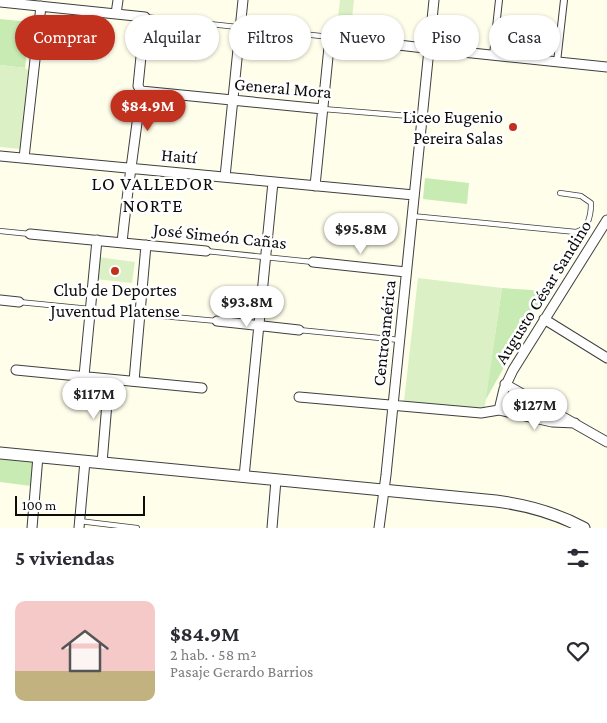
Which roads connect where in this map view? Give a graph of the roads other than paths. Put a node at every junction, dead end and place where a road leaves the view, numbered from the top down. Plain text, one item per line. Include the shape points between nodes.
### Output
1 (118, 0) edge
2 (243, 0) edge
3 (434, 0) edge
4 (498, 0) edge
5 (564, 0) edge
6 (0, 2) edge
7 (45, 4) edge
8 (116, 14) junction
9 (126, 15) edge
10 (241, 15) edge
11 (432, 15) edge
12 (497, 15) edge
13 (141, 60) edge
14 (237, 60) edge
15 (328, 60) edge
16 (428, 60) edge
17 (539, 60) edge
18 (558, 62) junction
19 (607, 67) edge
20 (141, 91) junction
21 (233, 100) junction
22 (323, 109) junction
23 (422, 117) junction
24 (0, 156) edge
25 (24, 158) junction
26 (131, 168) junction
27 (225, 177) junction
28 (273, 182) junction
29 (315, 186) junction
30 (560, 193) dead end
31 (414, 195) junction
32 (412, 216) junction
33 (607, 220) edge
34 (0, 231) edge
35 (30, 234) joint
36 (97, 240) junction
37 (122, 243) junction
38 (146, 245) junction
39 (206, 251) joint
40 (266, 257) junction
41 (313, 262) joint
42 (406, 272) junction
43 (0, 300) edge
44 (19, 302) joint
45 (90, 310) junction
46 (140, 314) junction
47 (544, 319) junction
48 (217, 321) joint
49 (259, 326) junction
50 (299, 330) joint
51 (400, 340) junction
52 (607, 358) edge
53 (16, 370) dead end
54 (84, 376) junction
55 (109, 379) junction
56 (134, 381) junction
57 (505, 384) junction
58 (202, 388) dead end
59 (299, 397) dead end
60 (393, 406) junction
61 (499, 410) junction
62 (575, 423) junction
63 (607, 442) edge
64 (0, 453) edge
65 (38, 456) junction
66 (85, 461) junction
67 (102, 463) junction
68 (244, 477) junction
69 (276, 480) junction
70 (384, 491) junction
71 (79, 525) edge
72 (32, 528) edge
73 (137, 528) edge
74 (272, 528) edge
75 (379, 528) edge
76 (584, 528) edge

1 - 8 street
2 - 10 street
3 - 11 street, Centroamérica
4 - 12 street
5 - 18 street
6 - 7 street
7 - 8 street
7 - 25 street
8 - 9 street
13 - 20 street via 138,86
14 - 21 street
15 - 22 street
16 - 23 street, Centroamérica
17 - 18 street
18 - 19 street
20 - 21 street, General Mora
20 - 26 street
21 - 22 street, General Mora
21 - 27 street
22 - 23 lane, General Mora
22 - 29 street
23 - 31 street, Centroamérica
24 - 25 street, Haití
25 - 26 street, Haití
26 - 27 street, Haití
26 - 37 street
27 - 28 street, Haití
28 - 29 street, Haití
28 - 40 street
29 - 31 street, Haití
30 - 32 lane via 582,196 592,203 590,219 581,231
31 - 32 street, Centroamérica
32 - 42 street, Centroamérica
33 - 47 street, Augusto César Sandino
34 - 35 lane, José Simeón Cañas
35 - 36 street, José Simeón Cañas
36 - 37 street, José Simeón Cañas
36 - 45 street
37 - 38 street, José Simeón Cañas
38 - 39 street, José Simeón Cañas
38 - 46 street
39 - 40 lane, José Simeón Cañas
40 - 41 lane, José Simeón Cañas
40 - 49 street
41 - 42 street, José Simeón Cañas
42 - 51 street, Centroamérica
43 - 44 street
44 - 45 lane
45 - 54 street
46 - 48 lane
46 - 56 street
47 - 52 street
47 - 57 street, Augusto César Sandino
48 - 49 street
49 - 50 street
49 - 68 street
50 - 51 lane
51 - 60 street, Centroamérica
53 - 54 street
54 - 55 street
55 - 56 street
55 - 67 street
56 - 58 street
57 - 61 street, Augusto César Sandino
57 - 62 street
59 - 60 street
60 - 61 street via 481,414
60 - 70 street, Centroamérica
61 - 62 street via 552,422
62 - 63 street
64 - 65 street
65 - 66 street
65 - 72 street
66 - 67 street
66 - 71 street
67 - 68 street
68 - 69 street
69 - 70 street
69 - 74 street
70 - 75 street, Centroamérica
70 - 76 street via 520,504 555,514
71 - 73 lane

